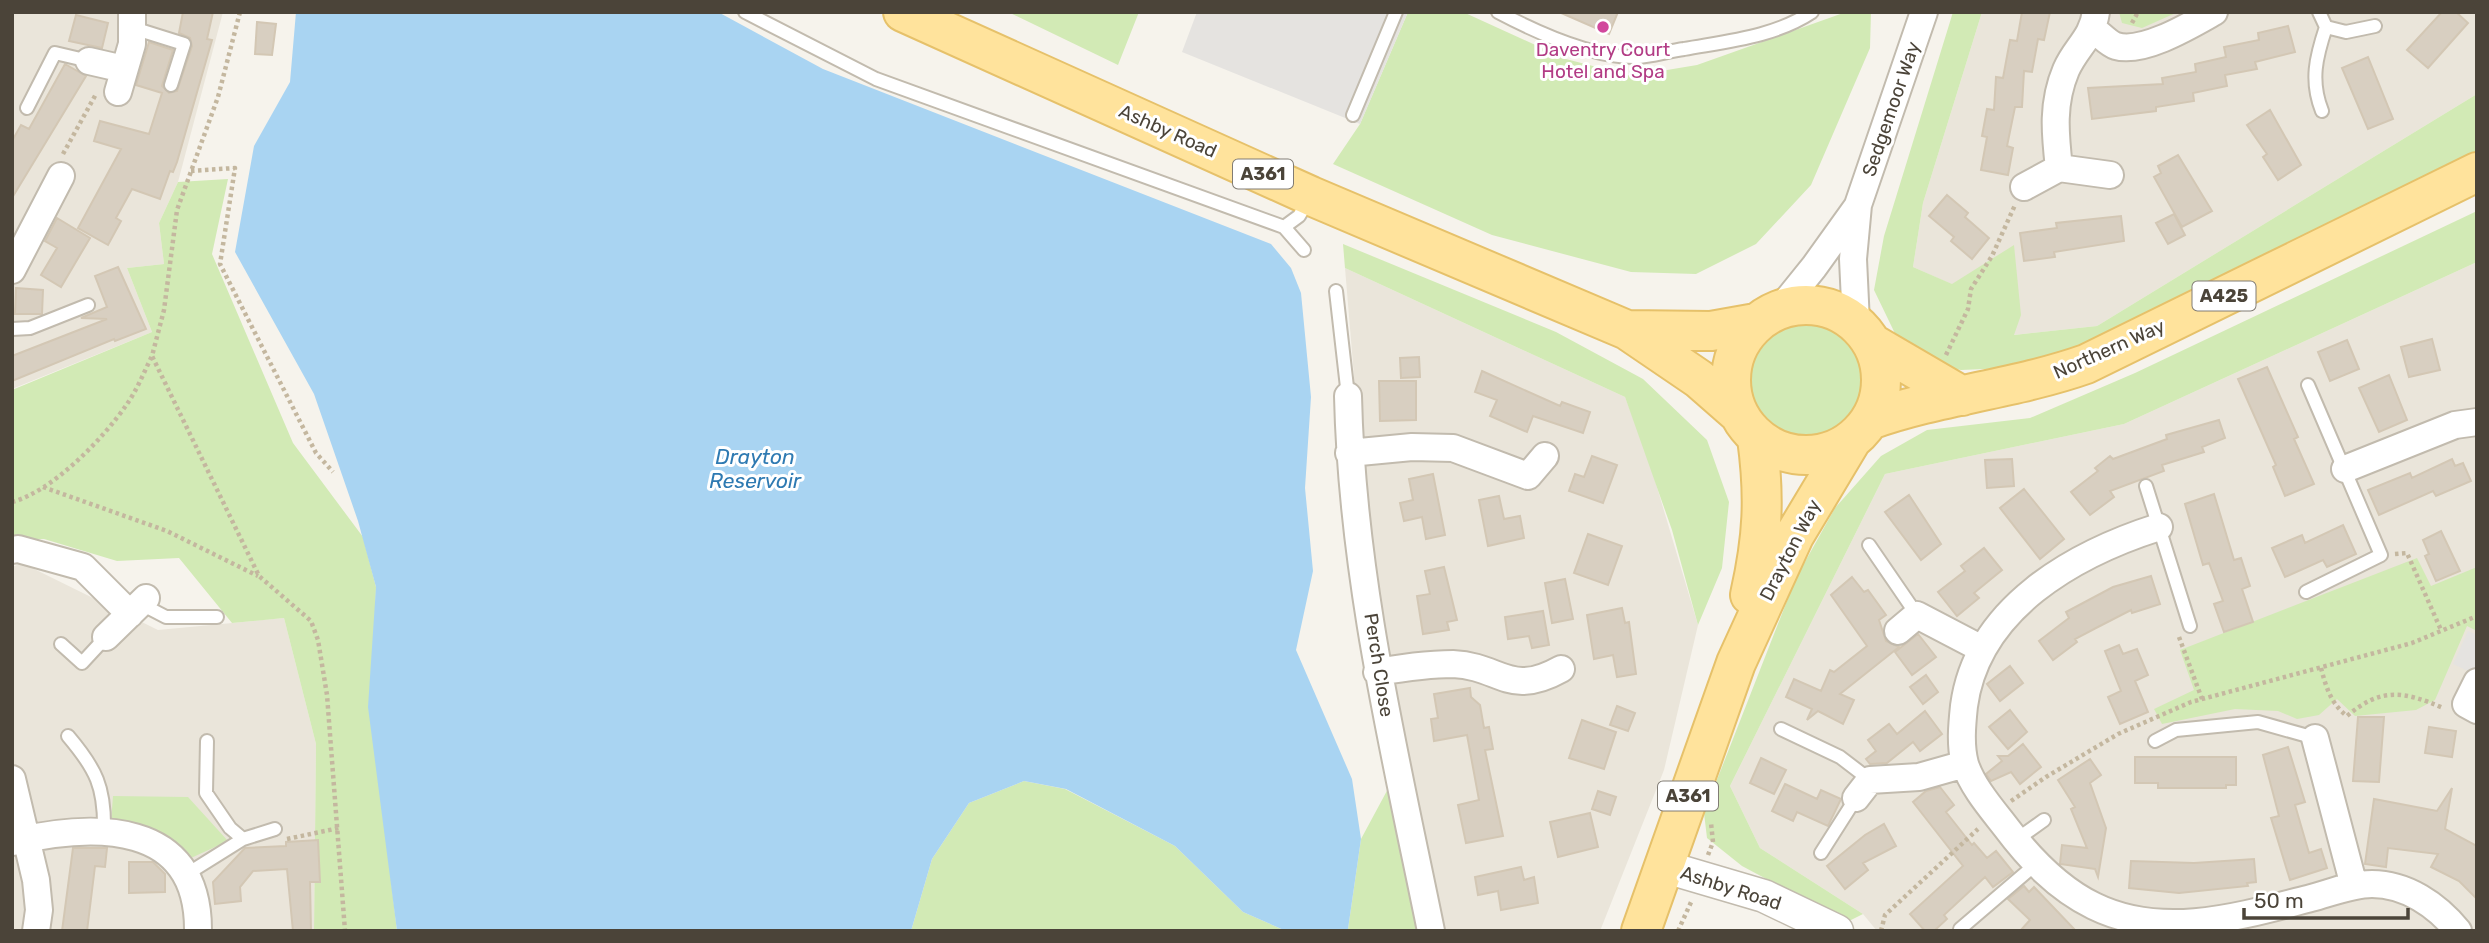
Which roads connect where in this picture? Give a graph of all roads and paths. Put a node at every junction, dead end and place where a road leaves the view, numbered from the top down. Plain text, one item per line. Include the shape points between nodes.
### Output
1 (240, 12) edge
2 (746, 12) edge
3 (903, 12) edge
4 (1396, 12) edge
5 (1498, 12) edge
6 (1812, 12) edge
7 (1924, 12) edge
8 (2214, 12) edge
9 (2319, 12) edge
10 (133, 20) edge
11 (2095, 21) edge
12 (2375, 26) dead end
13 (2326, 27) junction
14 (89, 61) joint
15 (121, 81) junction
16 (171, 85) dead end
17 (27, 108) dead end
18 (2322, 111) dead end
19 (1353, 115) dead end
20 (2059, 168) junction
21 (191, 171) junction
22 (2477, 172) edge
23 (2110, 175) dead end
24 (61, 176) joint
25 (2024, 187) joint
26 (1311, 196) junction
27 (1858, 205) junction
28 (1284, 227) junction
29 (1304, 250) dead end
30 (15, 258) edge
31 (1336, 291) dead end
32 (88, 306) dead end
33 (1768, 316) junction
34 (12, 328) edge
35 (1626, 330) junction
36 (1865, 334) junction
37 (152, 356) junction
38 (1910, 367) junction
39 (2308, 385) dead end
40 (1348, 396) joint
41 (1962, 396) junction
42 (2477, 422) edge
43 (1748, 426) junction
44 (1860, 431) junction
45 (1349, 453) junction
46 (1545, 456) dead end
47 (2345, 468) junction
48 (333, 472) dead end
49 (43, 486) junction
50 (2146, 486) dead end
51 (12, 502) edge
52 (2159, 527) junction
53 (1869, 545) dead end
54 (12, 550) edge
55 (2381, 555) junction
56 (259, 576) junction
57 (2306, 592) dead end
58 (139, 605) junction
59 (2477, 616) edge
60 (217, 617) dead end
61 (1907, 623) joint
62 (2190, 625) dead end
63 (2441, 630) junction
64 (2178, 634) dead end
65 (106, 637) joint
66 (61, 643) dead end
67 (1982, 649) junction
68 (1736, 663) junction
69 (2321, 668) junction
70 (1561, 669) dead end
71 (1377, 672) junction
72 (2473, 698) edge
73 (2202, 699) junction
74 (1780, 729) dead end
75 (68, 736) dead end
76 (2315, 738) joint
77 (207, 741) dead end
78 (2155, 741) dead end
79 (1965, 764) junction
80 (12, 779) edge
81 (1863, 789) junction
82 (1995, 813) junction
83 (1710, 815) dead end
84 (2044, 820) dead end
85 (275, 829) dead end
86 (104, 831) junction
87 (243, 839) junction
88 (2016, 840) junction
89 (19, 841) edge
90 (1821, 853) dead end
91 (2036, 864) junction
92 (1662, 866) junction
93 (187, 874) junction
94 (1701, 876) junction
95 (2354, 886) junction
96 (2175, 928) edge
97 (1960, 929) dead end
98 (36, 931) edge
99 (198, 931) edge
100 (345, 931) edge
101 (1431, 931) edge
102 (1641, 931) edge
103 (1678, 931) edge
104 (1837, 931) edge
105 (1881, 931) edge
106 (2458, 931) edge

1 - 21 path via 218,97
2 - 28 lane via 876,79
3 - 26 main road, Ashby Road / A361
4 - 19 lane
5 - 6 lane via 1584,48 1635,57 1760,35
7 - 27 street, Sedgemoor Way
8 - 11 street via 2171,36 2134,46 2116,47
9 - 13 lane
10 - 15 street
10 - 16 lane via 184,44
11 - 20 street via 2067,69 2053,116
12 - 13 lane via 2346,32
13 - 18 lane via 2314,72
14 - 15 street
14 - 17 lane via 55,53
15 - 24 path via 109,83 93,97 53,172
20 - 23 street
20 - 25 street
21 - 37 path via 177,210 164,310
21 - 48 path via 235,168 220,264 316,453
22 - 41 main road, Northern Way / A425 via 2086,364
24 - 30 street
25 - 38 path via 1971,289 1968,309 1945,356 1923,347
26 - 28 lane via 1299,216
26 - 35 main road, Ashby Road / A361
27 - 33 street, Sedgemoor Way
27 - 36 street, Sedgemoor Way via 1853,259
28 - 29 lane
31 - 40 lane
32 - 34 lane via 30,328
33 - 35 main road, Ashby Road / A361 via 1711,331
33 - 36 main road, A361 via 1807,304 1833,309
33 - 43 main road, A361 via 1744,336 1734,358 1731,383
35 - 43 main road, Ashby Road / A361 via 1699,379
36 - 38 main road
36 - 44 main road, A361 via 1881,369 1880,396
37 - 49 path via 128,404 71,466
37 - 56 path
38 - 41 main road
39 - 47 lane
40 - 45 street, Perch Close
41 - 44 main road, Northern Way / A425 via 1908,407
42 - 47 street via 2455,425
43 - 44 main road, A361 via 1779,450 1804,456 1828,452
43 - 68 main road, Drayton Way / A361 via 1764,503
44 - 68 main road, Drayton Way / A361 via 1794,536
45 - 46 street via 1453,448 1528,476
45 - 71 street, Perch Close
47 - 55 lane
49 - 51 path
49 - 56 path via 167,531
50 - 52 lane
52 - 62 lane
52 - 67 street via 2096,550 2045,581 2014,608
53 - 61 lane
54 - 58 street via 83,567
55 - 57 lane
55 - 63 path via 2407,553
56 - 100 path via 311,621 318,640 333,762
58 - 60 lane via 166,617
58 - 65 street
59 - 63 path
61 - 67 street
63 - 69 path via 2412,643
64 - 73 path
65 - 66 lane via 82,663
67 - 79 street via 1966,693 1961,729
68 - 92 main road, Drayton Way / A361
69 - 72 path via 2327,689 2347,716 2362,704 2391,694 2409,694 2460,717
69 - 73 path
70 - 71 street via 1525,683 1455,664
71 - 101 street, Perch Close
73 - 82 path via 2118,734
74 - 81 lane via 1840,757
75 - 86 lane via 100,783
76 - 78 lane via 2258,722 2176,730
76 - 95 street
77 - 87 lane via 206,793
79 - 81 street
79 - 82 street
80 - 89 street
81 - 90 lane
82 - 88 street
82 - 105 path via 1885,915
83 - 94 path via 1713,842
84 - 88 lane
85 - 87 lane
86 - 89 street
86 - 93 street via 137,835
87 - 93 lane
88 - 91 street
89 - 98 street via 36,880
91 - 96 street via 2095,907
91 - 97 lane
92 - 94 street, Ashby Road
92 - 102 main road, Drayton Way / A361
93 - 99 street via 195,889
94 - 103 path
94 - 104 street, Ashby Road via 1764,896
95 - 96 street
95 - 106 street via 2400,889 2423,899

